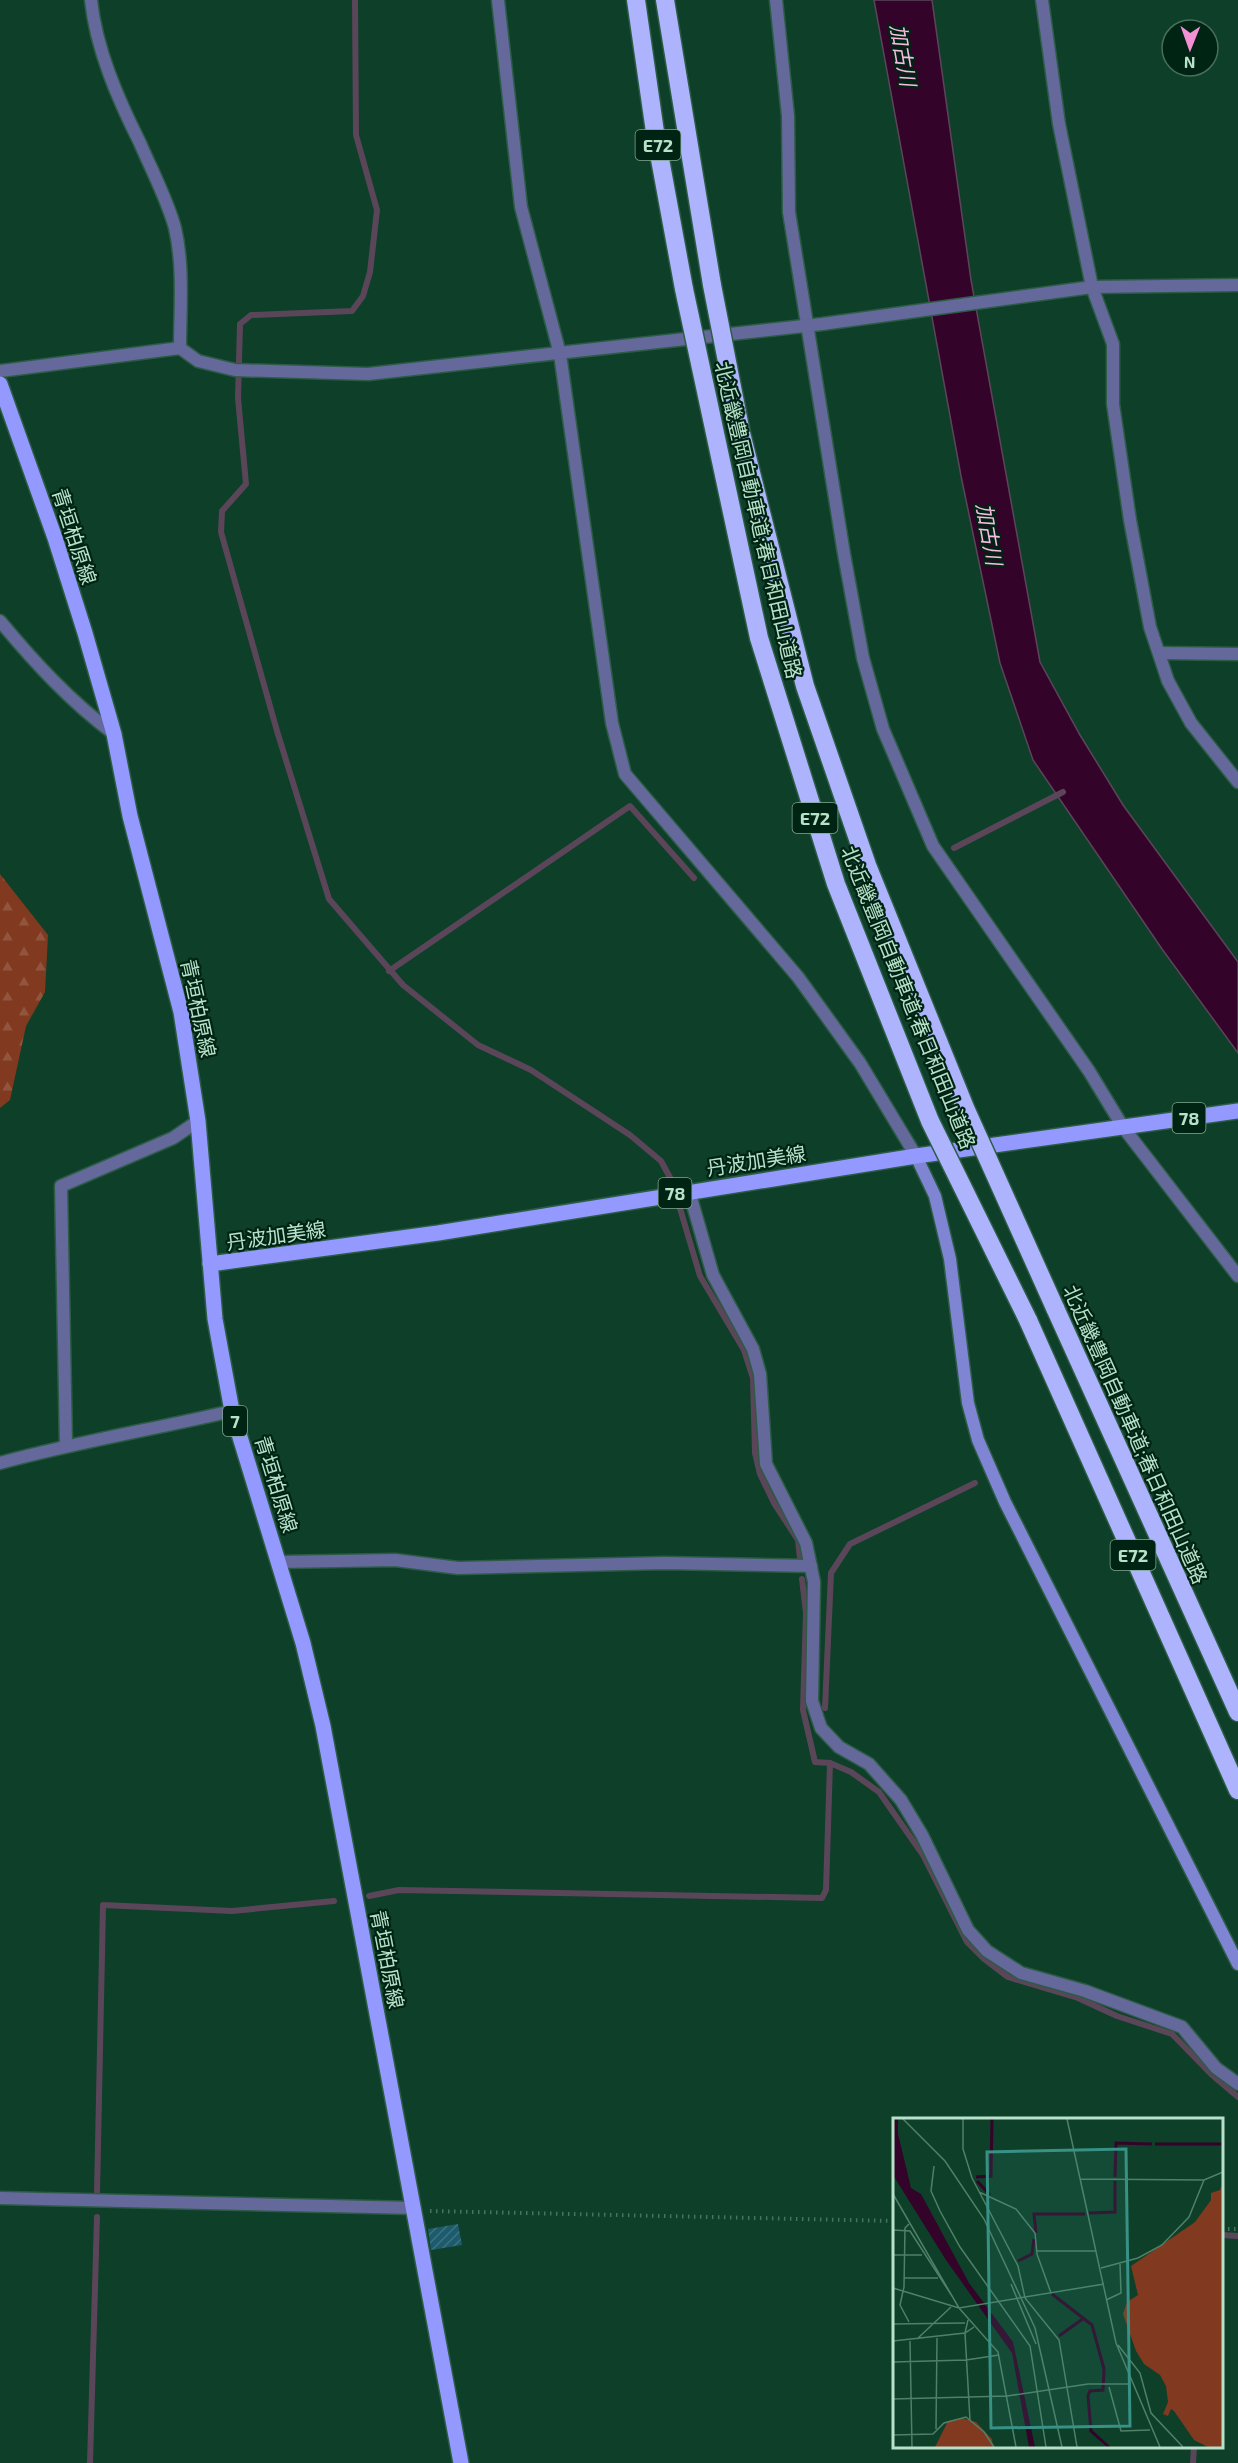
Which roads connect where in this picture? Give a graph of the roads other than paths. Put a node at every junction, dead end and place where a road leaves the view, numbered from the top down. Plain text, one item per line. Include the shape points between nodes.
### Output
1 (91, 0) edge
2 (498, 0) edge
3 (636, 0) edge
4 (665, 0) edge
5 (776, 0) edge
6 (1042, 0) edge
7 (1238, 285) edge
8 (1092, 287) junction
9 (816, 325) junction
10 (180, 348) junction
11 (560, 354) junction
12 (0, 371) edge
13 (0, 384) edge
14 (0, 621) edge
15 (1161, 653) junction
16 (1238, 654) edge
17 (114, 735) junction
18 (1238, 782) edge
19 (1238, 1111) edge
20 (198, 1121) junction
21 (1123, 1127) junction
22 (916, 1156) junction
23 (689, 1191) junction
24 (210, 1264) junction
25 (1238, 1276) edge
26 (232, 1411) junction
27 (66, 1445) junction
28 (0, 1463) edge
29 (279, 1562) junction
30 (811, 1566) junction
31 (1238, 1713) edge
32 (1238, 1790) edge
33 (1238, 1964) edge
34 (1238, 2084) edge
35 (0, 2198) edge
36 (414, 2209) junction
37 (461, 2463) edge

1 - 10 street via 102,50 123,109 159,184 174,228 179,261
2 - 11 street via 521,207
3 - 32 highway, 北近畿豊岡自動車道;春日和田山道路 / E72, bridge via 684,289 759,638 836,884 930,1121 1028,1320
4 - 31 highway, 北近畿豊岡自動車道;春日和田山道路 / E72, bridge via 741,433 805,686 867,865 961,1099
5 - 9 street via 788,116 789,212
6 - 8 street via 1059,124
7 - 8 street
8 - 9 street
8 - 15 street via 1113,344 1113,404 1130,520 1150,627
9 - 11 street
9 - 21 street via 863,658 883,729 933,846 1089,1071
10 - 11 street via 198,361 235,370 368,374
10 - 12 street
11 - 22 street via 612,723 625,774 798,977 860,1063
13 - 17 main road, 青垣柏原線 / 7 via 55,538
14 - 17 street via 40,669
15 - 16 street
15 - 18 street via 1167,681 1191,723
17 - 20 main road, 青垣柏原線 / 7 via 130,816 181,1012
19 - 21 main road, 丹波加美線 / 78
20 - 24 main road, 青垣柏原線 / 7
20 - 27 street via 172,1138 61,1186
21 - 22 main road, 丹波加美線 / 78
21 - 25 street
22 - 23 main road, 丹波加美線 / 78
22 - 33 street via 935,1196 950,1259 968,1403 978,1440 1005,1502
23 - 24 main road, 丹波加美線 / 78
23 - 30 street via 713,1275 753,1349 760,1374 766,1464 806,1543
24 - 26 main road, 青垣柏原線 / 7 via 215,1319
26 - 27 street via 131,1435
26 - 29 main road, 青垣柏原線 / 7
27 - 28 street
29 - 30 street via 395,1560 458,1568 664,1563
29 - 36 main road, 青垣柏原線 / 7 via 323,1726
30 - 34 street via 812,1701 822,1728 839,1747 869,1764 901,1800 932,1853 968,1930 987,1951 1021,1973 1086,1991 1182,2027 1216,2068
35 - 36 street
36 - 37 main road, 青垣柏原線 / 7

